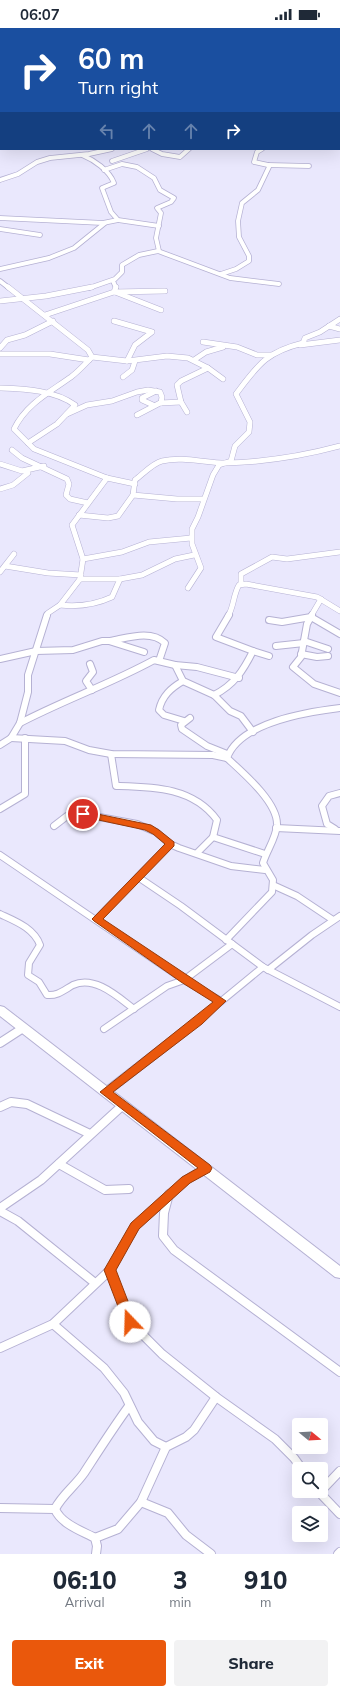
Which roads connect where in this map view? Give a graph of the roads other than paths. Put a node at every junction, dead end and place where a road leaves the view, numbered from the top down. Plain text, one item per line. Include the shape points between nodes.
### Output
1 (107, 150) edge
2 (144, 150) edge
3 (154, 150) edge
4 (188, 150) edge
5 (260, 150) edge
6 (82, 155) junction
7 (112, 161) dead end
8 (268, 165) junction
9 (309, 166) dead end
10 (104, 170) junction
11 (0, 180) edge
12 (0, 218) edge
13 (118, 220) junction
14 (105, 223) junction
15 (159, 226) junction
16 (0, 230) edge
17 (40, 235) dead end
18 (159, 251) junction
19 (0, 269) edge
20 (220, 275) junction
21 (0, 281) edge
22 (114, 281) junction
23 (279, 284) dead end
24 (165, 291) dead end
25 (114, 292) junction
26 (24, 299) junction
27 (0, 301) edge
28 (161, 310) dead end
29 (45, 315) junction
30 (114, 320) dead end
31 (340, 320) edge
32 (53, 321) junction
33 (330, 326) junction
34 (340, 329) edge
35 (340, 340) edge
36 (203, 342) dead end
37 (298, 344) junction
38 (224, 346) junction
39 (0, 348) edge
40 (0, 354) edge
41 (271, 355) junction
42 (91, 358) junction
43 (194, 360) junction
44 (127, 361) junction
45 (135, 361) junction
46 (208, 368) junction
47 (123, 377) dead end
48 (223, 379) dead end
49 (0, 388) edge
50 (156, 391) junction
51 (46, 393) junction
52 (161, 402) junction
53 (181, 402) junction
54 (153, 405) junction
55 (187, 412) dead end
56 (67, 414) junction
57 (137, 415) dead end
58 (28, 443) junction
59 (340, 446) edge
60 (12, 450) dead end
61 (225, 463) junction
62 (0, 464) edge
63 (44, 466) junction
64 (28, 473) junction
65 (107, 478) junction
66 (135, 484) junction
67 (0, 489) edge
68 (133, 495) junction
69 (202, 499) junction
70 (88, 503) junction
71 (79, 515) junction
72 (191, 538) junction
73 (340, 552) edge
74 (14, 554) dead end
75 (194, 555) junction
76 (83, 559) junction
77 (5, 566) junction
78 (0, 572) edge
79 (80, 577) junction
80 (120, 578) junction
81 (241, 584) junction
82 (188, 588) dead end
83 (321, 599) junction
84 (60, 605) junction
85 (340, 612) edge
86 (311, 617) junction
87 (269, 620) dead end
88 (340, 634) edge
89 (108, 641) junction
90 (304, 642) junction
91 (276, 646) dead end
92 (36, 651) junction
93 (253, 651) junction
94 (0, 652) edge
95 (144, 652) dead end
96 (301, 654) junction
97 (269, 656) dead end
98 (2, 658) edge
99 (159, 661) junction
100 (90, 664) dead end
101 (174, 665) junction
102 (239, 678) junction
103 (183, 681) junction
104 (92, 690) junction
105 (340, 693) edge
106 (214, 695) junction
107 (340, 708) edge
108 (190, 718) dead end
109 (184, 721) junction
110 (20, 723) junction
111 (253, 732) junction
112 (11, 738) junction
113 (25, 738) junction
114 (0, 745) edge
115 (111, 754) junction
116 (227, 756) junction
117 (340, 792) edge
118 (0, 809) edge
119 (54, 826) dead end
120 (276, 828) junction
121 (339, 831) edge
122 (213, 837) junction
123 (170, 844) junction
124 (198, 853) junction
125 (265, 854) junction
126 (2, 858) edge
127 (265, 870) junction
128 (138, 877) junction
129 (275, 886) junction
130 (0, 914) edge
131 (340, 916) edge
132 (97, 919) junction
133 (334, 920) junction
134 (229, 942) junction
135 (265, 968) junction
136 (184, 980) junction
137 (220, 1001) junction
138 (340, 1007) edge
139 (134, 1009) junction
140 (0, 1010) edge
141 (23, 1028) junction
142 (104, 1029) dead end
143 (0, 1043) edge
144 (106, 1092) junction
145 (2, 1103) edge
146 (123, 1105) junction
147 (90, 1134) junction
148 (59, 1164) junction
149 (206, 1168) junction
150 (129, 1189) dead end
151 (169, 1194) junction
152 (0, 1210) edge
153 (110, 1270) junction
154 (340, 1273) edge
155 (95, 1283) junction
156 (53, 1324) junction
157 (0, 1348) edge
158 (340, 1372) edge
159 (216, 1397) junction
160 (129, 1406) junction
161 (166, 1447) junction
162 (296, 1462) edge
163 (340, 1471) edge
164 (328, 1482) edge
165 (324, 1498) edge
166 (141, 1502) junction
167 (0, 1508) edge
168 (55, 1509) junction
169 (340, 1514) edge
170 (95, 1538) junction
171 (96, 1554) edge
172 (211, 1554) edge

1 - 6 street
2 - 7 street
3 - 4 street via 180,157
5 - 8 street via 257,152 254,162
6 - 10 street
6 - 11 street via 50,158
8 - 9 street
8 - 20 street via 261,187 242,203 243,210 236,224 238,236 250,254 250,260 244,266
10 - 13 street via 114,182 102,188 111,212
10 - 15 street via 122,164 137,167 154,178 160,190 174,198 157,208 161,213
12 - 14 street
13 - 14 street
13 - 15 street
14 - 19 street via 74,248 48,258
15 - 18 street via 156,238
16 - 17 street
18 - 20 street
18 - 22 street via 126,262 122,265 121,274
20 - 23 street via 250,282
21 - 26 street
22 - 25 street
22 - 26 street via 76,292
24 - 25 street
25 - 28 street
25 - 29 street
26 - 27 street
26 - 29 street
29 - 32 street
30 - 44 street via 152,332 135,345
31 - 33 street
32 - 39 street via 25,335 7,340
32 - 42 street via 88,350
33 - 34 street
33 - 37 street
35 - 37 street via 310,345
36 - 38 street
37 - 41 street
38 - 41 street via 237,347 257,355
38 - 43 street via 206,352
40 - 42 street via 50,354
41 - 61 street via 236,394 250,418 249,429 248,434 235,446 234,458
42 - 44 street
42 - 51 street via 72,376
43 - 45 street via 172,356
43 - 46 street
44 - 45 street
45 - 47 street via 132,370
46 - 48 street
46 - 53 street via 181,381 178,385
49 - 51 street
50 - 52 street via 162,394
50 - 54 street via 142,398
50 - 56 street via 130,393 114,401 89,405
51 - 56 street via 73,403 74,406
51 - 58 street via 33,404 14,430
52 - 53 street
52 - 54 street
53 - 55 street
54 - 57 street
56 - 58 street via 57,424
58 - 65 street via 44,454
59 - 61 street via 301,456
60 - 63 street via 16,455
61 - 66 street via 172,459 160,461 135,480
61 - 69 street via 217,467
62 - 64 street
63 - 64 street
63 - 70 street via 68,479 68,498
64 - 67 street via 12,485
65 - 66 street
65 - 70 street
66 - 68 street
68 - 69 street via 178,500
68 - 71 street via 124,510 113,518
69 - 72 street
70 - 71 street
71 - 76 street via 72,525
72 - 75 street
72 - 76 street via 149,542 122,552
73 - 81 street via 287,559 272,558 242,574
74 - 77 street
75 - 80 street via 175,559 142,575
75 - 82 street via 201,568
76 - 79 street
77 - 78 street
77 - 79 street
79 - 80 street
79 - 84 street
80 - 84 street via 112,597 104,601 86,607
81 - 83 street
81 - 93 street via 236,590 232,610 216,637
83 - 85 street
83 - 86 street
84 - 92 street via 48,613
86 - 87 street via 282,622
86 - 88 street
86 - 90 street
89 - 92 street via 73,650
89 - 95 street
89 - 99 street via 140,635 159,637 164,644
90 - 91 street
90 - 96 street
90 - 96 street via 328,652 317,657
92 - 98 street
92 - 110 street via 28,675 28,692
93 - 97 street
93 - 102 street
94 - 98 street
96 - 105 street via 293,667 314,684
99 - 101 street
99 - 104 street via 151,661 119,679
100 - 104 street via 93,672 86,681
101 - 102 street via 197,667
101 - 103 street via 178,668
102 - 106 street
103 - 106 street
103 - 109 street via 164,694 159,710 164,715
104 - 110 street
106 - 111 street via 230,711 241,716
107 - 111 street via 292,715
108 - 109 street
109 - 116 street via 182,729
110 - 112 street
111 - 116 street via 232,748
112 - 113 street
112 - 114 street
113 - 115 street via 65,741 89,750
113 - 118 street via 25,794
115 - 116 street
115 - 122 street via 116,786 154,788 200,800 217,820
116 - 120 street via 269,800 275,813
117 - 121 street via 326,798 322,809 327,824
119 - 123 street via 67,816 90,815 147,828
120 - 121 street
120 - 125 street
122 - 124 street
122 - 125 street
123 - 124 street
123 - 128 street
124 - 127 street via 231,866
125 - 127 street
126 - 132 street
127 - 129 street
128 - 132 street
128 - 134 street
129 - 133 street via 297,896
129 - 134 street
130 - 139 street via 27,929 40,942 27,971 28,976 39,982 47,994 55,995 78,983 86,983 102,987
131 - 133 street
132 - 136 street
133 - 135 street
134 - 135 street
134 - 136 street
135 - 137 street
135 - 138 street
136 - 137 street
136 - 139 street via 167,986
137 - 144 street
139 - 142 street
140 - 141 main road
141 - 143 street
141 - 144 main road
144 - 146 main road
145 - 147 street via 26,1104
146 - 147 street
146 - 149 main road
147 - 148 street
148 - 150 street via 105,1190
148 - 152 street
149 - 151 street
149 - 154 main road
151 - 153 street via 135,1226
151 - 158 street via 164,1213 163,1236 174,1250
152 - 155 street via 18,1221
153 - 155 street
153 - 159 street via 130,1322 162,1354
155 - 156 street
156 - 157 street
156 - 160 street via 104,1368 124,1393
159 - 161 street via 206,1408 201,1422 187,1438
159 - 162 street via 275,1439
160 - 161 street via 154,1441
160 - 168 street via 83,1474
161 - 166 street
163 - 164 street
165 - 169 street
166 - 170 street via 118,1529
166 - 172 street via 168,1513 186,1535
167 - 168 street
168 - 170 street via 65,1522
170 - 171 street

